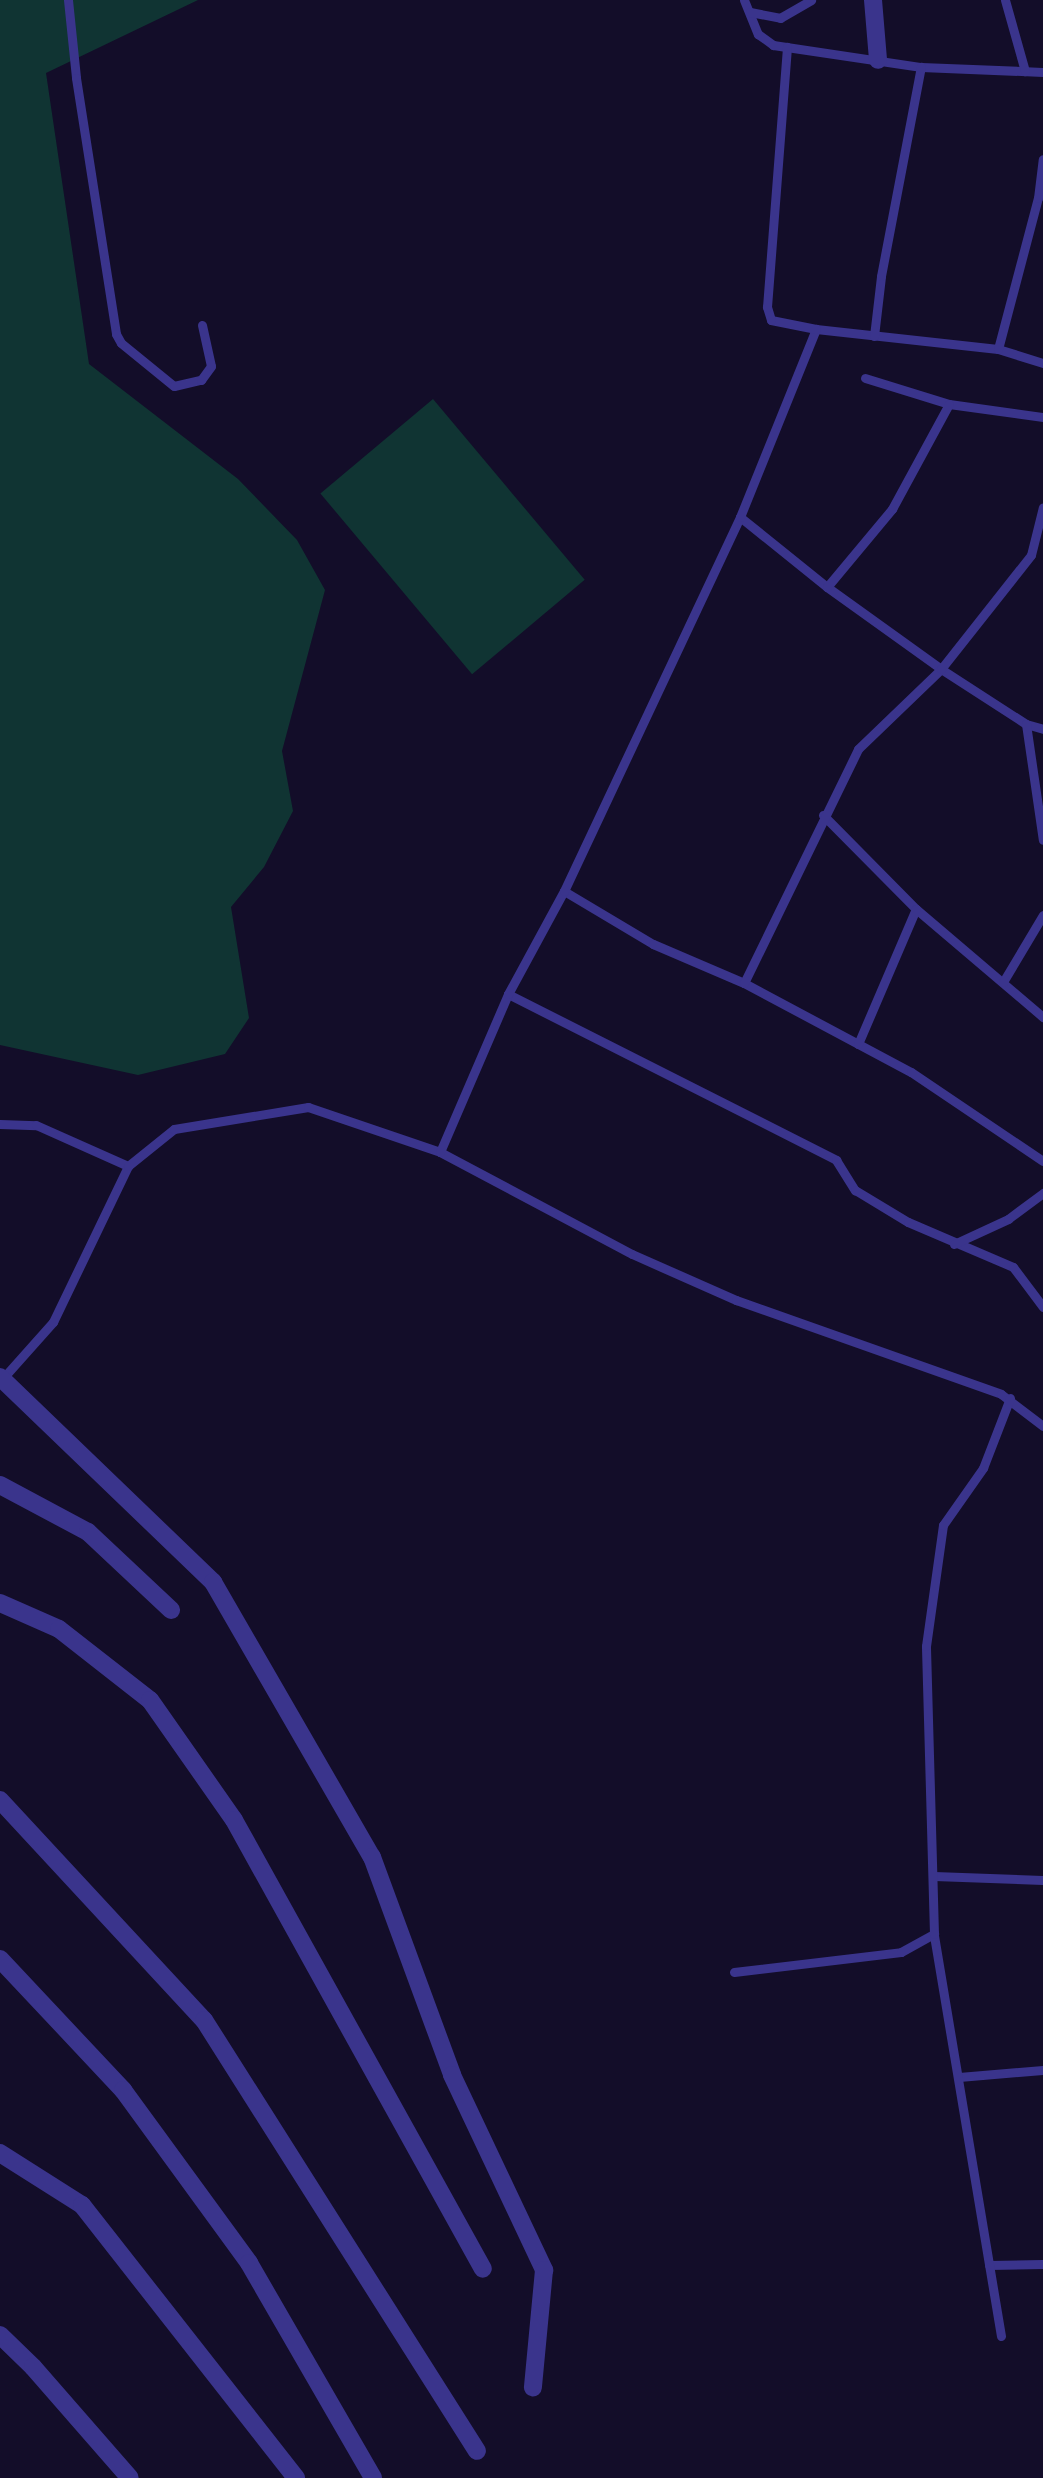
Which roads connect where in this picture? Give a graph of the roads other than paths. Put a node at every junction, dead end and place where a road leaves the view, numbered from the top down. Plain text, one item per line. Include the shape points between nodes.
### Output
1 (68, 0) edge
2 (744, 0) edge
3 (811, 0) edge
4 (873, 0) edge
5 (1005, 0) edge
6 (750, 12) junction
7 (787, 47) junction
8 (878, 60) junction
9 (921, 67) junction
10 (1025, 71) junction
11 (1043, 72) edge
12 (1043, 159) edge
13 (202, 325) dead end
14 (816, 329) junction
15 (874, 336) junction
16 (998, 349) junction
17 (1043, 363) edge
18 (865, 378) dead end
19 (949, 404) junction
20 (1043, 417) edge
21 (1043, 507) edge
22 (740, 517) junction
23 (827, 587) junction
24 (941, 669) junction
25 (1026, 724) junction
26 (1043, 729) edge
27 (823, 815) junction
28 (1043, 840) edge
29 (564, 891) junction
30 (916, 909) junction
31 (1043, 915) edge
32 (1003, 982) junction
33 (744, 983) junction
34 (508, 994) junction
35 (1043, 1017) edge
36 (858, 1044) junction
37 (0, 1124) edge
38 (440, 1152) junction
39 (1043, 1161) edge
40 (128, 1166) junction
41 (1043, 1193) edge
42 (954, 1244) junction
43 (1043, 1307) edge
44 (2, 1377) edge
45 (1010, 1398) junction
46 (1043, 1426) edge
47 (0, 1485) edge
48 (0, 1603) edge
49 (171, 1610) dead end
50 (0, 1800) edge
51 (934, 1876) junction
52 (1043, 1880) edge
53 (934, 1934) junction
54 (0, 1959) edge
55 (734, 1972) dead end
56 (1043, 2070) edge
57 (959, 2077) junction
58 (0, 2153) edge
59 (1043, 2264) edge
60 (989, 2265) junction
61 (483, 2269) dead end
62 (0, 2335) edge
63 (1001, 2336) dead end
64 (533, 2387) dead end
65 (477, 2451) dead end
66 (130, 2478) edge
67 (296, 2478) edge
68 (373, 2478) edge

1 - 13 lane via 116,334 174,386 201,380 211,366
2 - 6 lane
3 - 6 lane via 780,18
4 - 8 street
5 - 10 lane
6 - 7 lane via 758,34
7 - 8 lane
7 - 14 lane via 767,307 771,320
8 - 9 lane
9 - 10 lane
9 - 15 lane
10 - 11 lane
12 - 16 lane via 1038,198
14 - 15 lane
14 - 22 lane
15 - 16 lane
16 - 17 lane
18 - 19 lane
19 - 20 lane
19 - 23 lane via 892,509
21 - 24 lane via 1031,555
22 - 23 lane
22 - 29 lane
23 - 24 lane
24 - 25 lane
24 - 27 lane via 858,749
25 - 26 lane
25 - 28 lane
27 - 30 lane
27 - 33 lane
29 - 33 lane via 653,944
29 - 34 lane
30 - 32 lane
30 - 36 lane
31 - 32 lane
32 - 35 lane
33 - 36 lane
34 - 38 lane
34 - 42 lane via 836,1160 855,1190
36 - 39 lane via 911,1072
37 - 40 lane via 36,1125
38 - 40 lane via 308,1107 182,1126
38 - 45 lane via 632,1254 736,1300
40 - 44 lane via 53,1322
41 - 42 lane via 1008,1219
42 - 43 lane via 1013,1267
44 - 64 street via 213,1582 372,1857 452,2075 544,2270
45 - 46 lane
45 - 51 lane via 983,1468 943,1525 926,1646
47 - 49 street via 88,1532
48 - 61 street via 59,1629 150,1700 234,1820
50 - 65 street via 204,2020
51 - 52 lane
51 - 53 lane
53 - 55 lane via 901,1952
53 - 57 lane
54 - 68 street via 123,2090 249,2263
56 - 57 lane
57 - 60 lane
58 - 67 street via 82,2205
59 - 60 lane
60 - 63 lane
62 - 66 street

